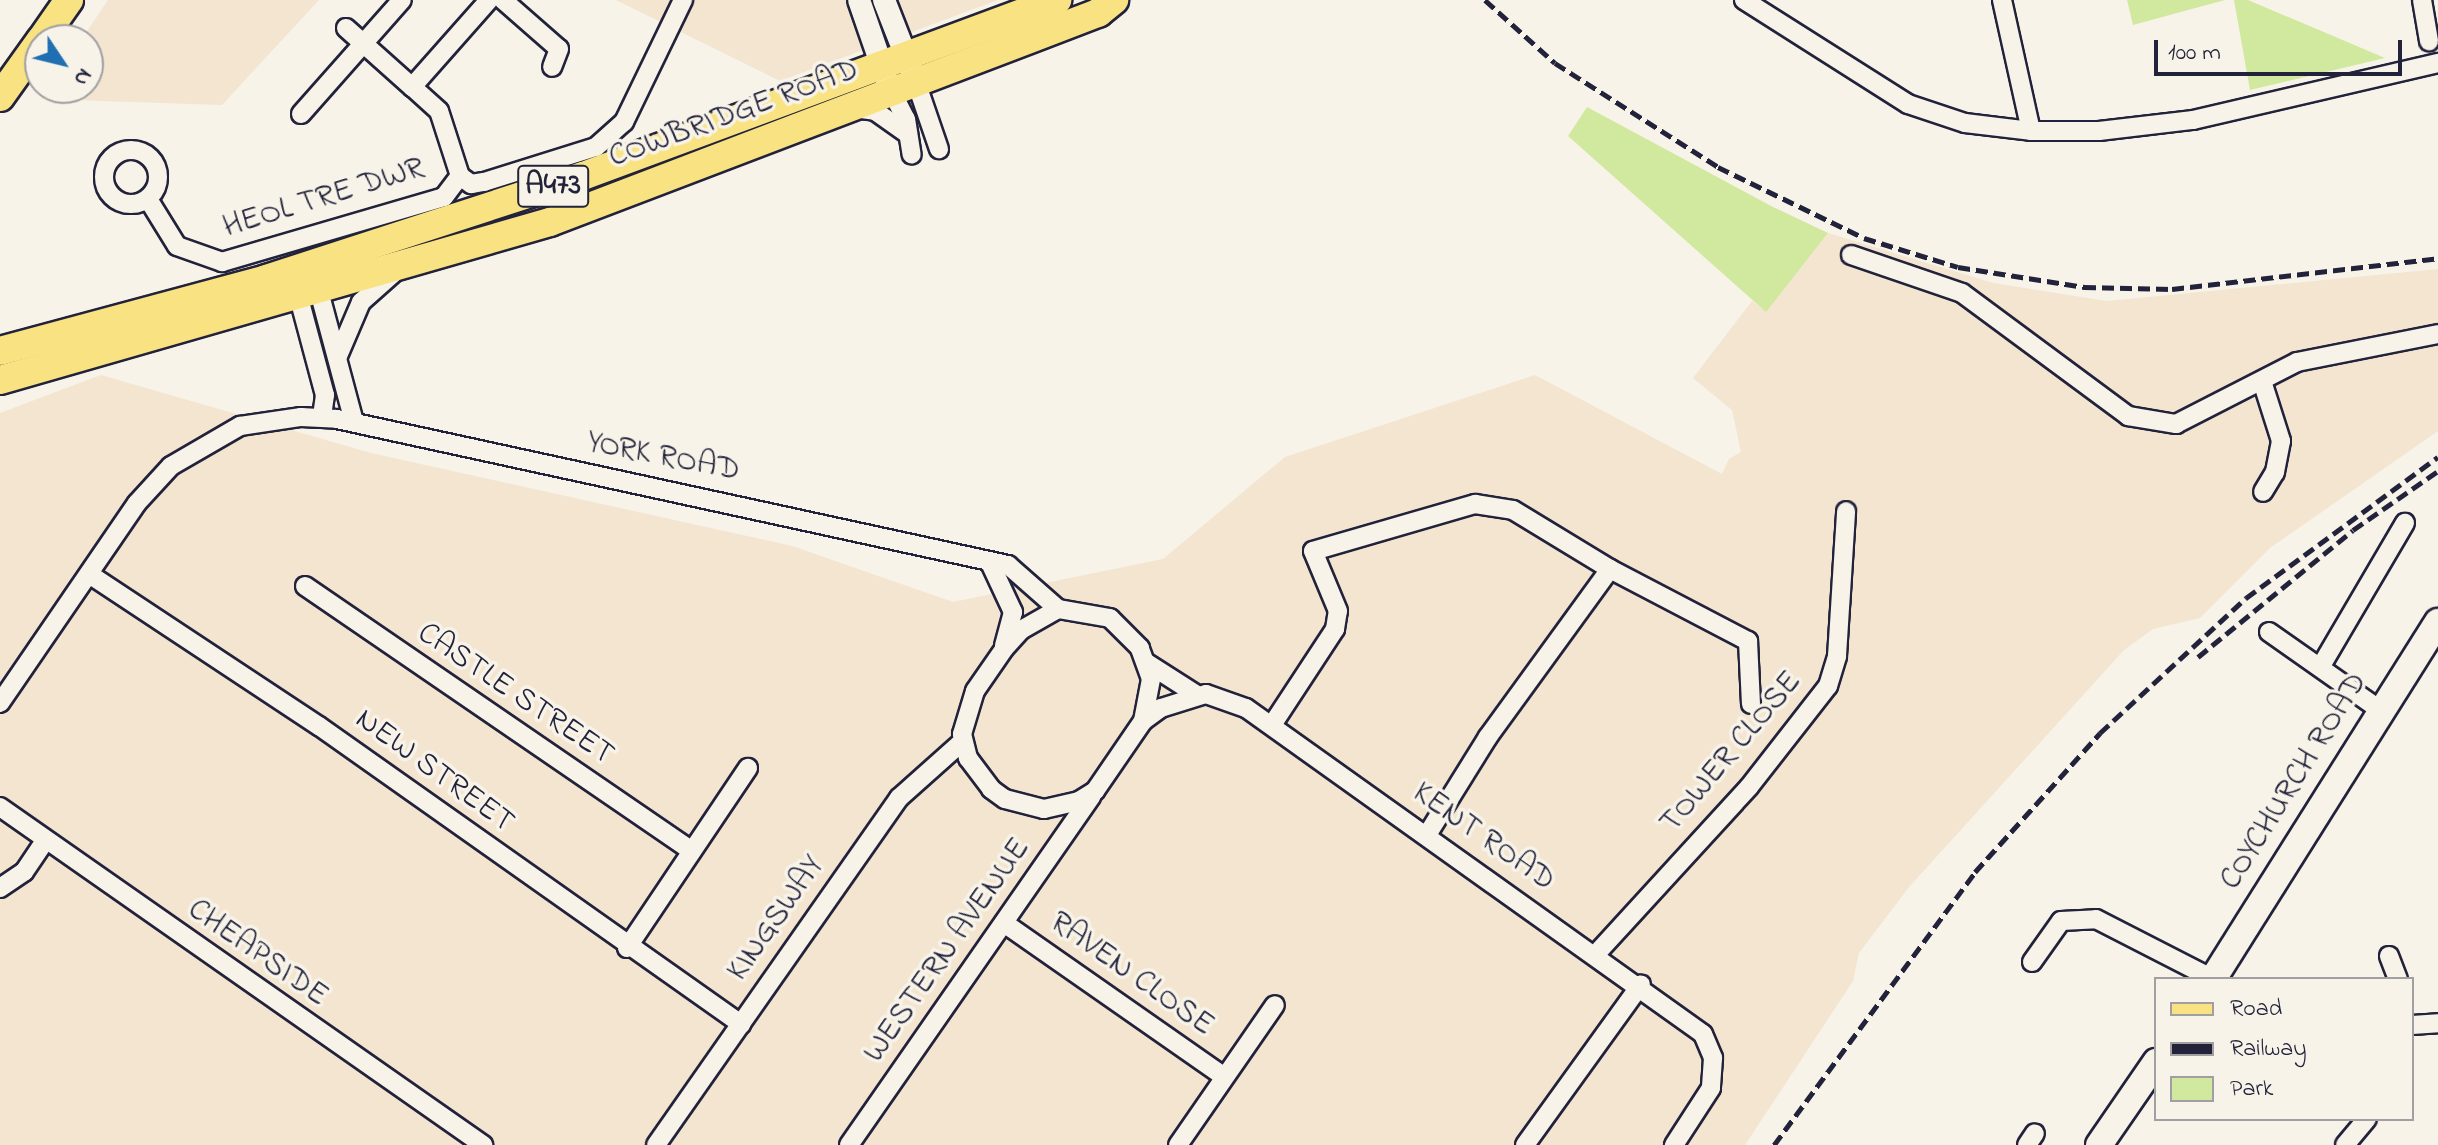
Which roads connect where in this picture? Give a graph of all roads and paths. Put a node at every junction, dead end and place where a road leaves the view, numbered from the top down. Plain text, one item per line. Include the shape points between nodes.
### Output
1 (69, 0) edge
2 (402, 0) edge
3 (489, 0) edge
4 (503, 0) edge
5 (683, 0) edge
6 (859, 0) edge
7 (884, 0) edge
8 (1057, 0) edge
9 (1114, 0) edge
10 (1744, 0) edge
11 (2002, 0) edge
12 (2422, 0) edge
13 (52, 24) edge
14 (346, 28) dead end
15 (2429, 41) dead end
16 (363, 43) junction
17 (893, 61) junction
18 (24, 63) edge
19 (2438, 63) edge
20 (552, 67) dead end
21 (412, 87) junction
22 (904, 87) junction
23 (0, 97) edge
24 (854, 108) junction
25 (301, 114) dead end
26 (2031, 131) junction
27 (906, 133) junction
28 (939, 149) dead end
29 (912, 155) dead end
30 (460, 176) junction
31 (148, 199) dead end
32 (1851, 255) dead end
33 (398, 269) junction
34 (304, 278) junction
35 (2438, 334) edge
36 (0, 351) edge
37 (338, 356) junction
38 (0, 380) edge
39 (2262, 381) junction
40 (322, 416) junction
41 (354, 422) junction
42 (2263, 492) dead end
43 (1846, 511) dead end
44 (2405, 523) dead end
45 (991, 565) junction
46 (1610, 569) junction
47 (89, 574) junction
48 (305, 586) dead end
49 (1058, 609) junction
50 (2438, 622) edge
51 (2269, 632) dead end
52 (1004, 649) junction
53 (1147, 663) junction
54 (2321, 666) junction
55 (1197, 695) junction
56 (0, 703) edge
57 (1751, 704) dead end
58 (2380, 710) junction
59 (1143, 721) junction
60 (1272, 725) junction
61 (963, 741) junction
62 (748, 768) dead end
63 (1095, 791) junction
64 (0, 807) edge
65 (1427, 835) junction
66 (44, 842) junction
67 (692, 851) junction
68 (0, 888) edge
69 (1004, 923) junction
70 (627, 948) junction
71 (1596, 954) junction
72 (2389, 956) dead end
73 (2032, 962) dead end
74 (2209, 977) edge
75 (2214, 977) edge
76 (2397, 977) edge
77 (1641, 984) junction
78 (1275, 1005) dead end
79 (2438, 1023) edge
80 (741, 1024) junction
81 (2414, 1025) edge
82 (2154, 1065) edge
83 (1223, 1076) junction
84 (2364, 1121) edge
85 (2347, 1132) edge
86 (483, 1145) edge
87 (656, 1145) edge
88 (849, 1145) edge
89 (1178, 1145) edge
90 (1525, 1145) edge
91 (1674, 1145) edge
92 (2099, 1145) edge

1 - 13 main road
2 - 16 street
3 - 21 street
4 - 20 street via 559,49
5 - 30 street, HEOL TRE DWR via 624,122 611,138 484,182 471,184
6 - 17 street
7 - 17 street
8 - 17 main road, COWBRIDGE ROAD / A473
9 - 22 main road, COWBRIDGE ROAD / A473 via 1098,13
10 - 26 street via 1908,104 1965,123
11 - 26 street
12 - 15 street
14 - 16 street
16 - 21 street
16 - 25 street
17 - 22 street
17 - 34 main road, COWBRIDGE ROAD / A473
18 - 23 main road
19 - 26 street via 2193,120 2099,131
21 - 30 street via 439,111
22 - 24 main road, COWBRIDGE ROAD / A473
22 - 27 street
22 - 28 street
24 - 27 street via 875,111
24 - 33 main road, COWBRIDGE ROAD / A473 via 550,222
27 - 29 street
30 - 31 street, HEOL TRE DWR via 444,197 222,262 177,246
32 - 39 street via 1962,293 2128,416 2176,424
33 - 34 main road, COWBRIDGE ROAD / A473
33 - 37 street via 361,302
34 - 36 main road, COWBRIDGE ROAD / A473
34 - 37 street
34 - 38 main road, COWBRIDGE ROAD / A473
34 - 40 street via 325,395
35 - 39 street via 2297,362
37 - 41 street
39 - 42 street via 2281,441 2275,472
40 - 41 street, YORK ROAD
40 - 47 street, YORK ROAD via 240,426 210,438 171,466 137,503
41 - 45 street, YORK ROAD via 863,530
43 - 71 street, TOWER CLOSE via 1838,641 1828,686 1749,787
44 - 54 street
45 - 49 street, YORK ROAD via 1008,565
45 - 52 street via 1013,612
46 - 57 street via 1748,641
46 - 60 street via 1513,510 1475,504 1313,551 1338,611 1335,629
46 - 65 street via 1488,737
47 - 56 street, YORK ROAD
47 - 70 street, NEW STREET via 319,726
48 - 67 street, CASTLE STREET
49 - 52 street via 1021,630
49 - 53 street via 1110,618
50 - 58 main road, COYCHURCH ROAD
51 - 54 street
52 - 61 street via 968,706
53 - 55 street, KENT ROAD
53 - 59 street via 1151,696
54 - 58 street
55 - 59 street
55 - 60 street, KENT ROAD via 1225,698
58 - 75 main road, COYCHURCH ROAD
59 - 63 street
60 - 65 street, KENT ROAD
61 - 63 street via 979,776 1005,799 1044,809 1079,801
61 - 80 street, KINGSWAY via 899,798
62 - 67 street
63 - 69 street, WESTERN AVENUE
64 - 66 street, CHEAPSIDE
65 - 71 street, KENT ROAD
66 - 68 street via 24,872
66 - 86 street, CHEAPSIDE
67 - 70 street
69 - 83 street, RAVEN CLOSE
69 - 88 street, WESTERN AVENUE
70 - 80 street, NEW STREET
71 - 77 street, KENT ROAD
72 - 76 street
73 - 74 street via 2061,921 2096,919
77 - 90 street
77 - 91 street, KENT ROAD via 1703,1034 1713,1058 1711,1088
78 - 83 street, RAVEN CLOSE
79 - 81 street
80 - 87 street, KINGSWAY
82 - 92 main road
83 - 89 street, RAVEN CLOSE
84 - 85 street

